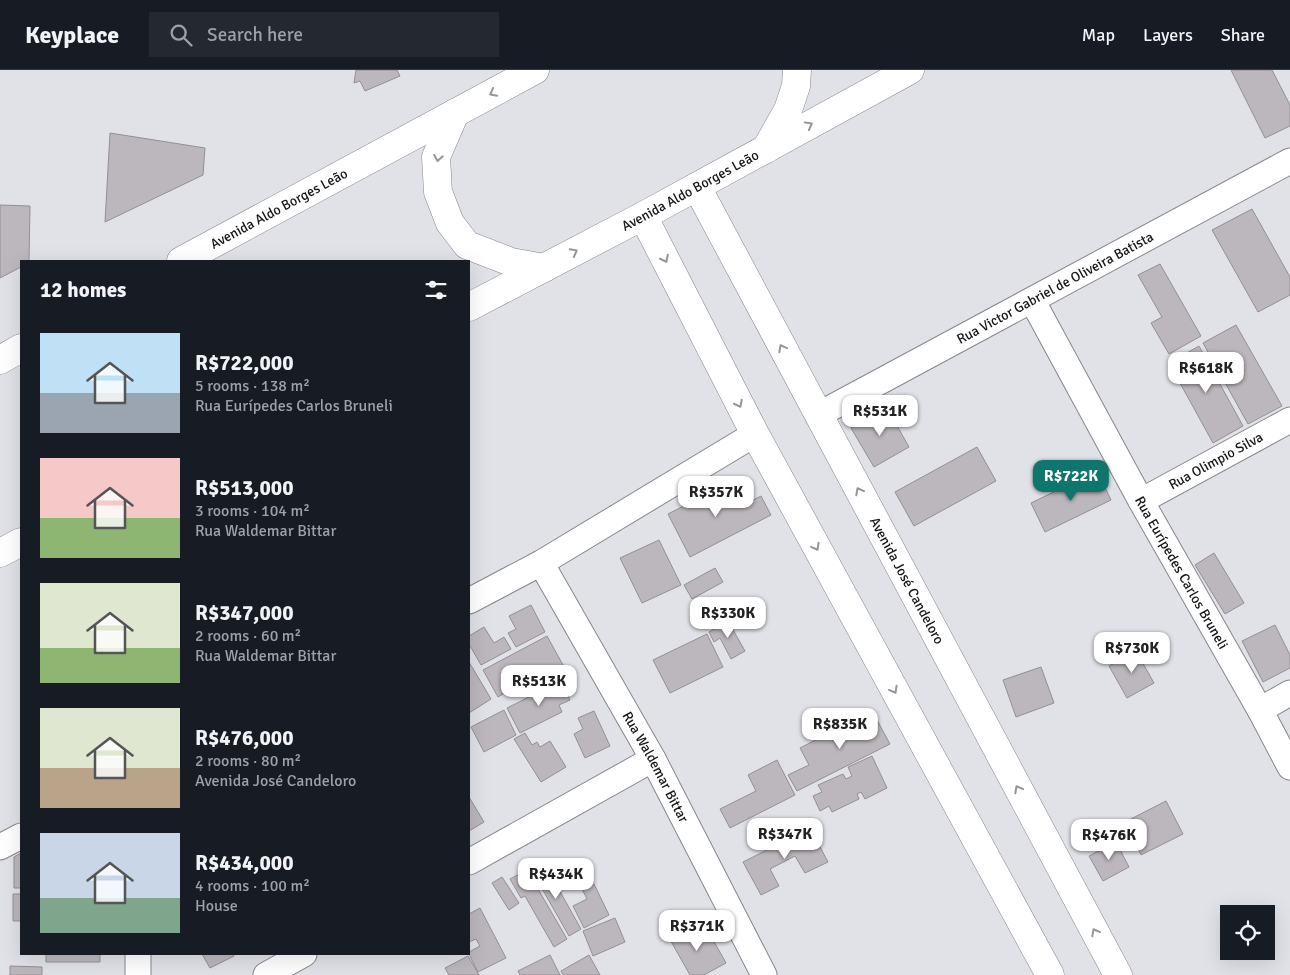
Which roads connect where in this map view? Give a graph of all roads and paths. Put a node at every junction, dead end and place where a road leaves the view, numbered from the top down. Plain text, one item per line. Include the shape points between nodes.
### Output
1 (536, 70) edge
2 (797, 70) edge
3 (910, 70) edge
4 (456, 113) junction
5 (766, 149) junction
6 (1290, 161) edge
7 (697, 187) junction
8 (643, 216) junction
9 (183, 260) edge
10 (544, 268) junction
11 (1032, 300) junction
12 (470, 306) edge
13 (20, 349) edge
14 (0, 360) edge
15 (818, 415) junction
16 (1290, 420) edge
17 (754, 434) junction
18 (1141, 501) junction
19 (20, 543) edge
20 (0, 554) edge
21 (540, 563) junction
22 (470, 600) edge
23 (1290, 693) edge
24 (1260, 710) junction
25 (652, 759) junction
26 (1290, 767) edge
27 (20, 836) edge
28 (0, 846) edge
29 (470, 861) edge
30 (138, 955) edge
31 (302, 955) edge
32 (757, 973) edge
33 (138, 975) edge
34 (266, 975) edge
35 (1050, 975) edge
36 (1118, 975) edge

1 -> 4 street, Avenida Aldo Borges Leão
2 - 5 street via 796,86 788,110
5 -> 3 street, Avenida Aldo Borges Leão
4 - 9 street, Avenida Aldo Borges Leão
4 -> 10 street via 436,157 438,192 450,223 467,246 510,262
5 - 7 street, Avenida Aldo Borges Leão
6 - 11 street, Rua Victor Gabriel de Oliveira Batista
7 - 8 street, Avenida Aldo Borges Leão
15 -> 7 street, Avenida José Candeloro
10 -> 8 street, Avenida Aldo Borges Leão
8 -> 17 street
10 - 12 street, Avenida Aldo Borges Leão
11 - 15 street, Rua Victor Gabriel de Oliveira Batista
11 - 18 street, Rua Eurípedes Carlos Bruneli
13 - 14 street
36 -> 15 street, Avenida José Candeloro
16 - 18 street, Rua Olimpio Silva
17 - 21 street
17 -> 35 street
18 - 24 street, Rua Eurípedes Carlos Bruneli
19 - 20 street
21 - 22 street
21 - 25 street, Rua Waldemar Bittar
23 - 24 street
24 - 26 street, Rua Eurípedes Carlos Bruneli
25 - 29 street
25 - 32 street, Rua Waldemar Bittar
27 - 28 street
30 - 33 street
31 - 34 street

